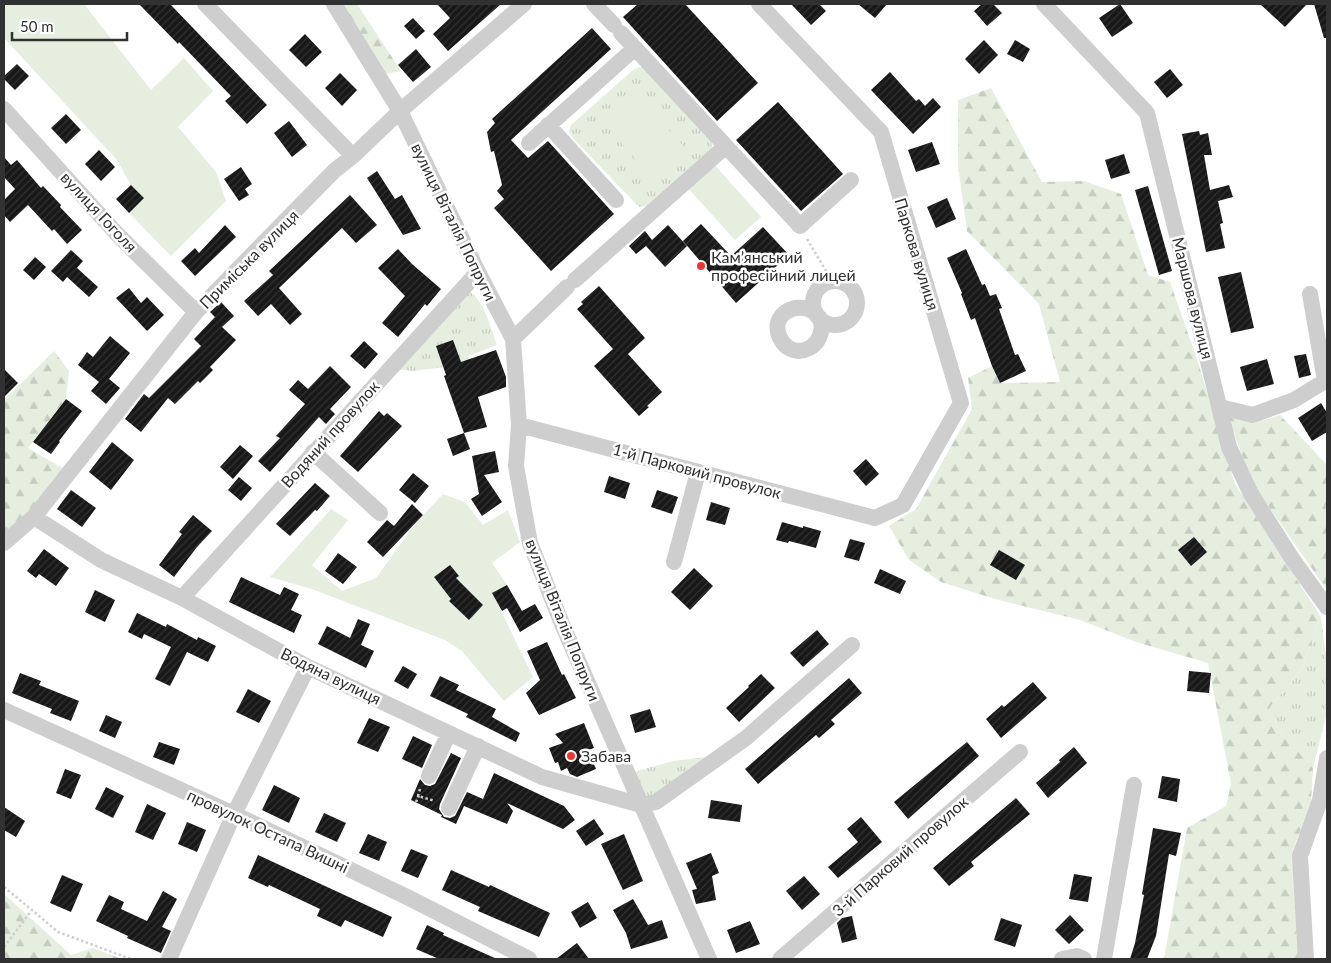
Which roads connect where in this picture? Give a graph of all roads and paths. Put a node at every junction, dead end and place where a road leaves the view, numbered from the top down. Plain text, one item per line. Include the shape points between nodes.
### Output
1 (205, 4) edge
2 (334, 4) edge
3 (524, 4) edge
4 (594, 4) edge
5 (759, 4) edge
6 (1044, 4) edge
7 (635, 48) junction
8 (4, 109) edge
9 (400, 111) junction
10 (548, 125) junction
11 (529, 143) dead end
12 (726, 146) junction
13 (353, 156) junction
14 (851, 180) dead end
15 (616, 200) dead end
16 (800, 226) junction
17 (478, 272) junction
18 (832, 281) junction
19 (1310, 294) dead end
20 (196, 312) junction
21 (513, 339) junction
22 (1220, 407) junction
23 (518, 425) junction
24 (313, 452) junction
25 (698, 472) junction
26 (380, 513) dead end
27 (34, 517) junction
28 (874, 518) joint
29 (4, 543) edge
30 (674, 562) dead end
31 (182, 598) junction
32 (1327, 607) edge
33 (852, 645) dead end
34 (308, 667) junction
35 (4, 710) edge
36 (449, 733) junction
37 (478, 746) junction
38 (1020, 752) dead end
39 (1327, 758) edge
40 (429, 776) dead end
41 (1134, 785) dead end
42 (419, 796) dead end
43 (416, 802) dead end
44 (640, 805) junction
45 (449, 808) dead end
46 (234, 814) junction
47 (4, 887) edge
48 (32, 910) junction
49 (4, 947) edge
50 (131, 959) edge
51 (169, 959) edge
52 (529, 959) edge
53 (710, 959) edge
54 (780, 959) edge
55 (1062, 959) edge
56 (1084, 959) edge
57 (1104, 959) edge
58 (1306, 959) edge

1 - 13 street
2 - 9 street, вулиця Віталія Попруги
3 - 9 street, Приміська вулиця
4 - 7 street
5 - 28 street, Паркова вулиця via 880,132 961,403 903,505
6 - 22 street, Маршова вулиця via 1147,113
7 - 10 street
7 - 12 street
8 - 20 street, вулиця Гоголя via 118,235
9 - 13 street, Приміська вулиця
9 - 17 street, вулиця Віталія Попруги
10 - 11 street
10 - 15 street
12 - 16 street
12 - 21 street
13 - 20 street, Приміська вулиця via 334,171
14 - 16 street
16 - 18 path
17 - 21 street, вулиця Віталія Попруги
17 - 24 street, Водяний провулок
18 - 18 street via 825,283 814,300 818,316 825,323 839,325 851,318 857,306 855,293 851,287
19 - 22 street via 1325,381 1294,400 1253,415
20 - 27 street, Приміська вулиця
21 - 23 street, вулиця Віталія Попруги
22 - 32 street, Маршова вулиця via 1229,447 1251,494
23 - 25 street, 1-й Парковий провулок
23 - 44 street, вулиця Віталія Попруги via 516,466 530,543
24 - 26 street
24 - 31 street, Водяний провулок
25 - 28 street, 1-й Парковий провулок
25 - 30 street
27 - 29 street, Приміська вулиця
27 - 31 street, Водяна вулиця via 101,560
31 - 34 street, Водяна вулиця
33 - 44 street via 746,738 656,802
34 - 36 street, Водяна вулиця
34 - 46 street
35 - 46 street, провулок Остапа Вишні
36 - 37 street, Водяна вулиця
36 - 40 street
37 - 44 street, Водяна вулиця via 542,777
37 - 45 street
38 - 54 street, 3-й Парковий провулок
39 - 58 street via 1320,800 1300,856
41 - 57 street
42 - 43 path
44 - 53 street, вулиця Віталія Попруги
46 - 51 street
46 - 52 street, провулок Остапа Вишні
47 - 48 path
48 - 49 path
48 - 50 path via 58,932
55 - 56 street via 1077,956

